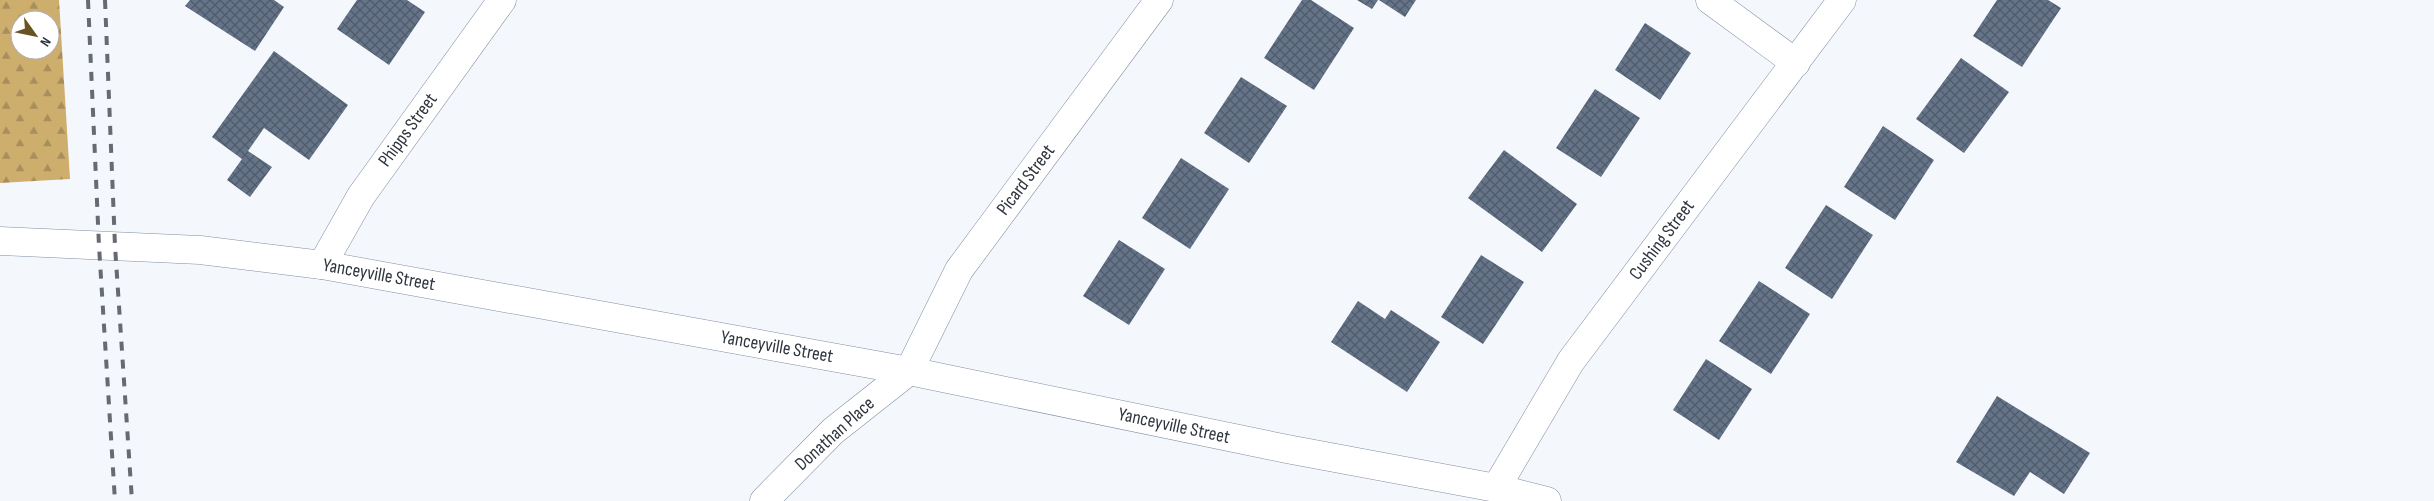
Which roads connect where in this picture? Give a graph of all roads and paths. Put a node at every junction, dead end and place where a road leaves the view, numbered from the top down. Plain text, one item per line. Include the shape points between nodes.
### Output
1 (502, 0) edge
2 (1159, 0) edge
3 (1710, 0) edge
4 (1842, 0) edge
5 (1796, 63) junction
6 (0, 241) edge
7 (322, 265) junction
8 (909, 371) junction
9 (1496, 488) junction
10 (764, 501) edge
11 (1547, 501) edge

1 - 7 street, Phipps Street via 361,196
2 - 8 street, Picard Street via 959,270
3 - 5 street
4 - 5 street, Cushing Street
5 - 9 street, Cushing Street via 1571,361
6 - 7 street, Yanceyville Street via 200,250
7 - 8 street, Yanceyville Street
8 - 9 street, Yanceyville Street via 1287,449
8 - 10 street, Donathan Place via 833,432
9 - 11 street, Yanceyville Street

